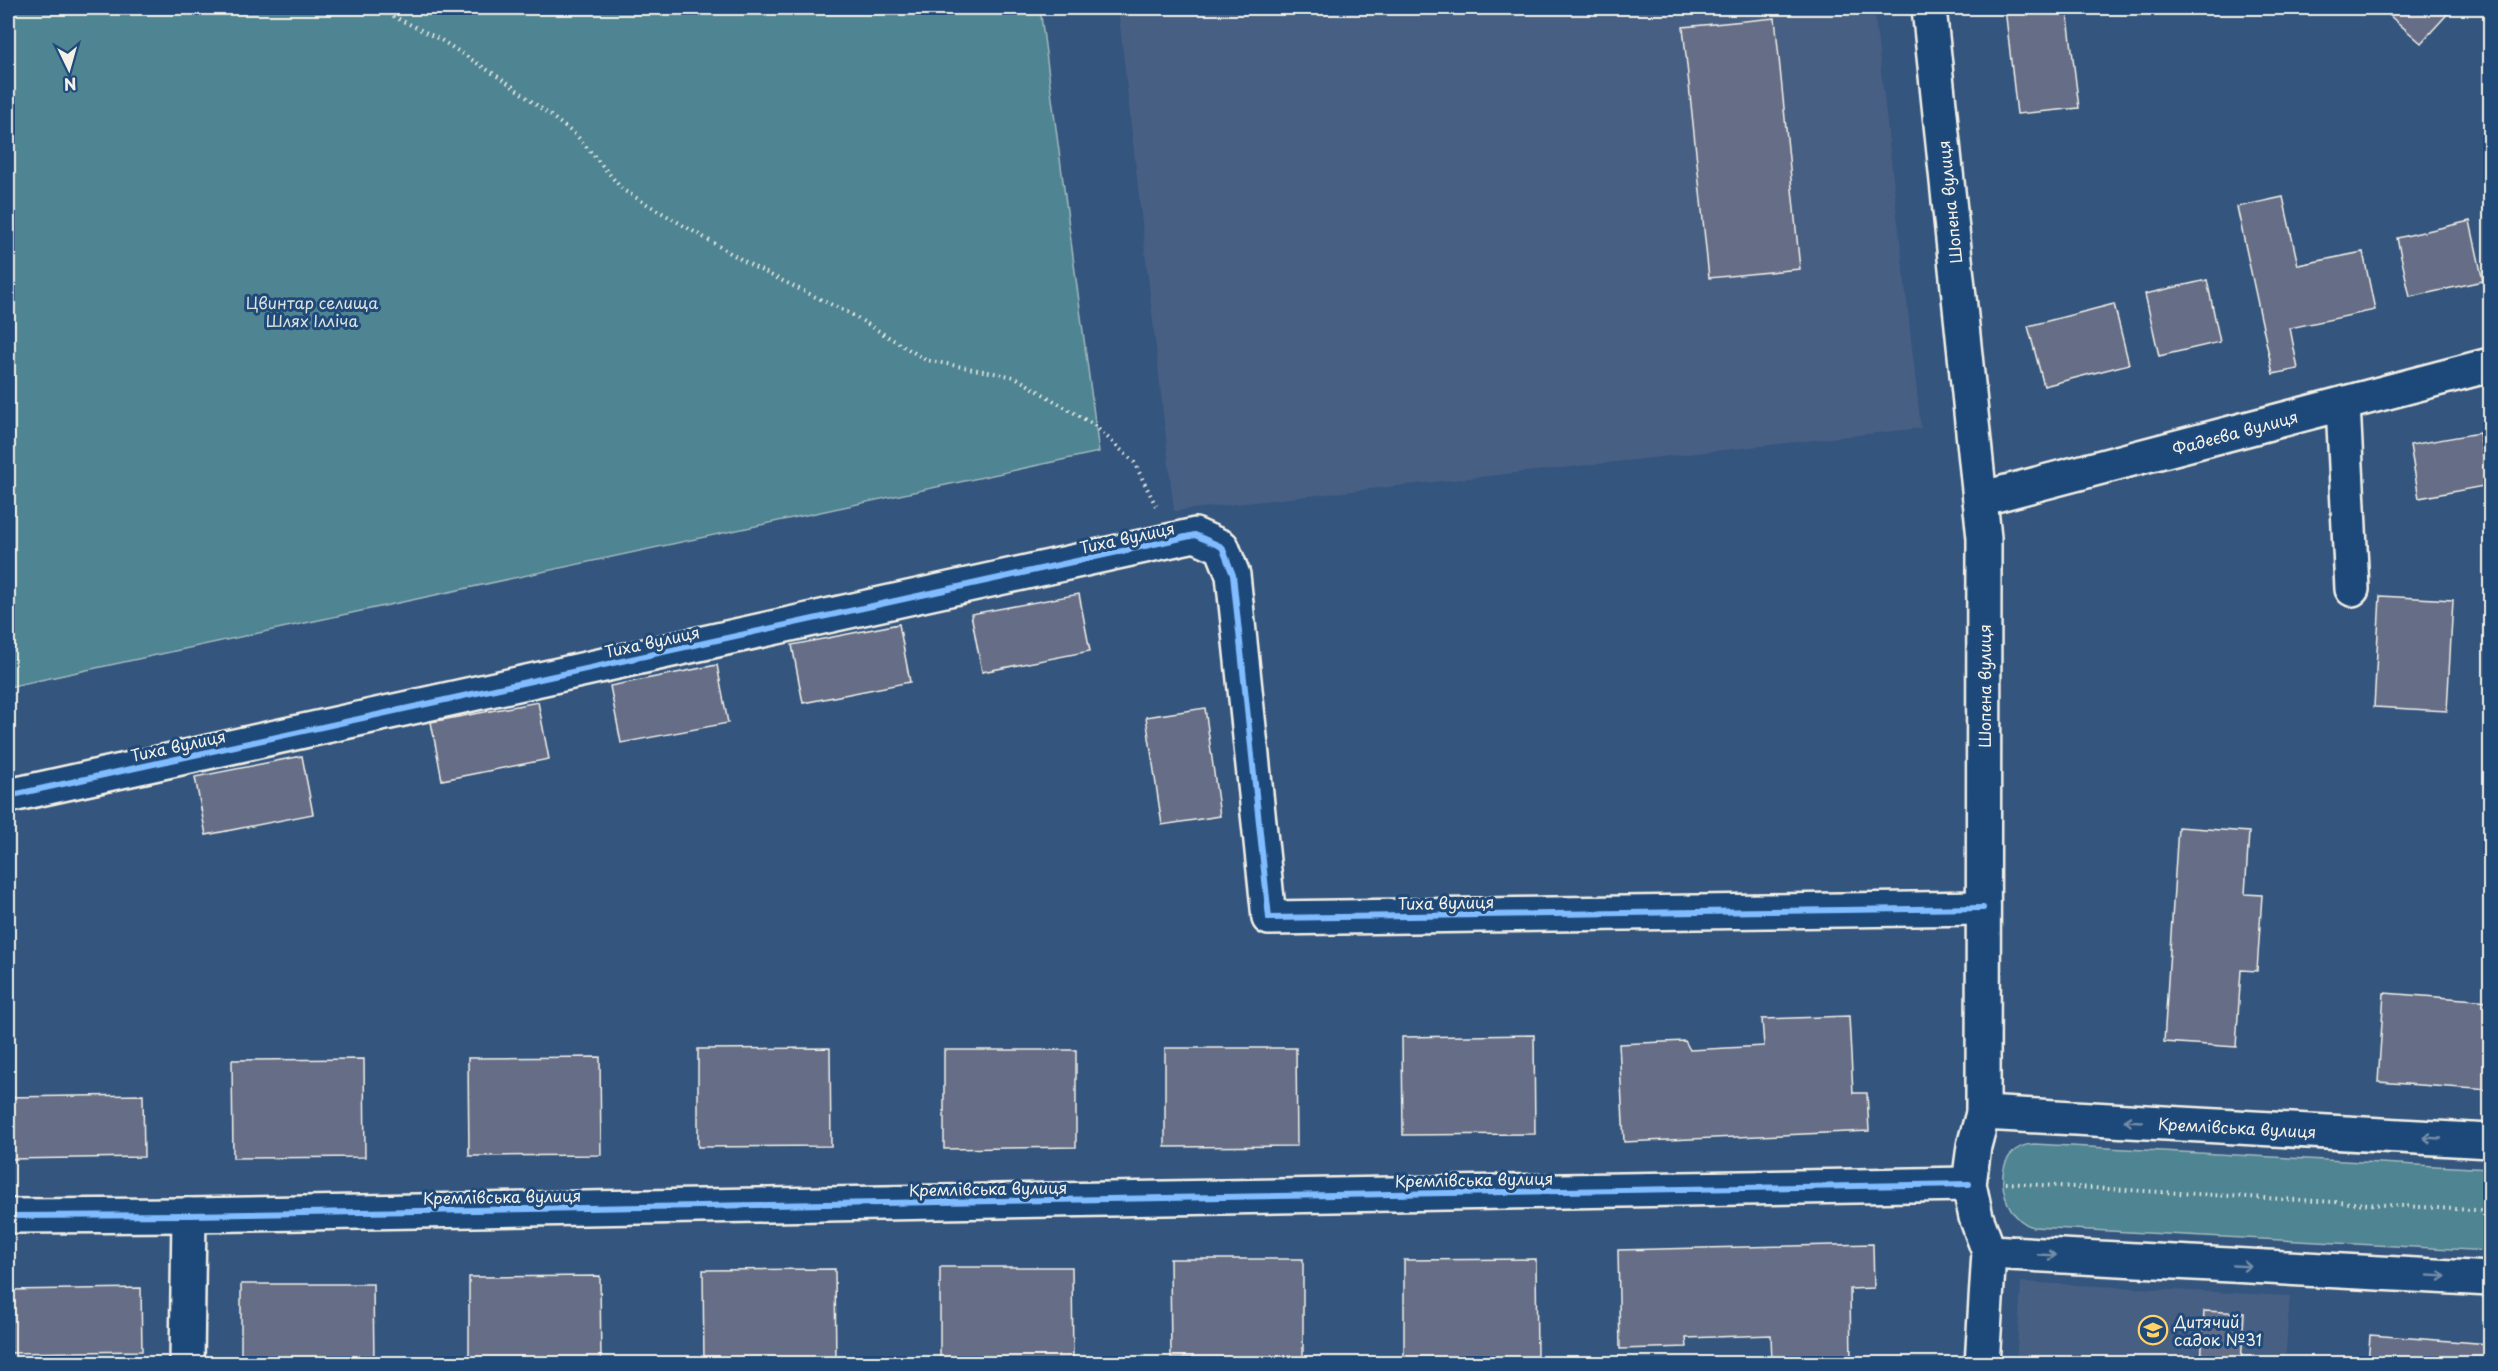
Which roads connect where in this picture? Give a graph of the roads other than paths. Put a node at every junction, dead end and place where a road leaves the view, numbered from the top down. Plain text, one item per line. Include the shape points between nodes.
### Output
1 (1929, 8) edge
2 (2490, 365) edge
3 (2343, 404) junction
4 (1980, 499) junction
5 (2352, 589) dead end
6 (8, 796) edge
7 (1983, 908) junction
8 (1983, 1113) junction
9 (2490, 1141) edge
10 (1969, 1184) junction
11 (189, 1215) junction
12 (8, 1216) edge
13 (1989, 1252) junction
14 (2490, 1280) edge
15 (187, 1364) edge
16 (1982, 1364) edge

1 - 4 street, Шопена вулиця
2 - 3 street, Фадеєва вулиця
3 - 4 street, Фадеєва вулиця
3 - 5 street
4 - 7 street, Шопена вулиця via 1984,538
6 - 7 street, Тиха вулиця via 1195,535 1222,547 1233,575 1269,918
7 - 8 street, Шопена вулиця
9 -> 8 street, Кремлівська вулиця
8 - 10 street, Шопена вулиця
10 - 11 street, Кремлівська вулиця
10 - 13 street, Шопена вулиця
11 - 12 street, Кремлівська вулиця
11 - 15 street
13 -> 14 street
13 - 16 street, Шопена вулиця

